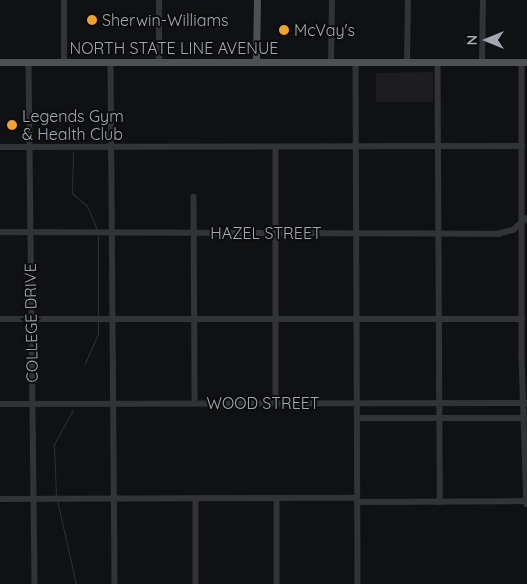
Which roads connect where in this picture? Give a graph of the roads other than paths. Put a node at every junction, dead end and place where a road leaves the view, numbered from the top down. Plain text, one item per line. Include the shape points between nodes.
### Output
1 (64, 0) edge
2 (159, 0) edge
3 (257, 0) edge
4 (332, 0) edge
5 (408, 0) edge
6 (483, 0) edge
7 (0, 62) edge
8 (30, 62) junction
9 (64, 62) junction
10 (111, 62) junction
11 (158, 62) junction
12 (256, 62) junction
13 (331, 62) junction
14 (356, 62) junction
15 (407, 62) junction
16 (438, 62) junction
17 (482, 62) junction
18 (524, 62) edge
19 (524, 138) edge
20 (112, 146) junction
21 (522, 146) junction
22 (0, 147) edge
23 (30, 147) junction
24 (438, 147) junction
25 (356, 148) junction
26 (276, 149) junction
27 (194, 197) dead end
28 (524, 220) edge
29 (0, 232) edge
30 (30, 232) junction
31 (112, 232) junction
32 (356, 232) junction
33 (438, 232) junction
34 (194, 233) junction
35 (276, 233) junction
36 (525, 291) edge
37 (31, 318) junction
38 (438, 318) junction
39 (0, 319) edge
40 (113, 319) junction
41 (195, 319) junction
42 (276, 319) junction
43 (357, 319) junction
44 (522, 319) junction
45 (114, 402) junction
46 (195, 403) junction
47 (276, 403) junction
48 (440, 403) junction
49 (526, 403) edge
50 (0, 404) edge
51 (32, 404) junction
52 (357, 404) junction
53 (440, 417) junction
54 (357, 418) junction
55 (526, 418) edge
56 (0, 499) edge
57 (33, 499) junction
58 (114, 499) junction
59 (196, 499) junction
60 (277, 499) junction
61 (357, 500) junction
62 (440, 502) junction
63 (527, 502) edge
64 (35, 584) edge
65 (115, 584) edge
66 (196, 584) edge
67 (277, 584) edge
68 (358, 584) edge

1 - 9 street
2 - 11 street
3 - 12 main road
4 - 13 street
5 - 15 street
6 - 17 street
7 - 8 main road, NORTH STATE LINE AVENUE
8 - 9 main road, NORTH STATE LINE AVENUE
8 - 23 street, COLLEGE DRIVE
9 - 10 main road, NORTH STATE LINE AVENUE
10 - 11 main road, NORTH STATE LINE AVENUE
10 - 20 street
11 - 12 main road, NORTH STATE LINE AVENUE
12 - 13 main road, NORTH STATE LINE AVENUE
13 - 14 main road, NORTH STATE LINE AVENUE
14 - 15 main road, NORTH STATE LINE AVENUE
14 - 25 street
15 - 16 main road, NORTH STATE LINE AVENUE
16 - 17 main road, NORTH STATE LINE AVENUE
16 - 24 street
17 - 18 main road, NORTH STATE LINE AVENUE
18 - 19 street
19 - 21 street
20 - 23 street
20 - 26 street
20 - 31 street
21 - 24 street
21 - 28 street
22 - 23 street
23 - 30 street, COLLEGE DRIVE
24 - 25 street
24 - 33 street
25 - 26 street
25 - 32 street
26 - 35 street
27 - 34 street
28 - 33 street, HAZEL STREET via 513,230 498,234
28 - 36 street
29 - 30 street, HAZEL STREET
30 - 31 street, HAZEL STREET
30 - 37 street, COLLEGE DRIVE
31 - 34 street, HAZEL STREET
31 - 40 street
32 - 33 street, HAZEL STREET
32 - 35 street, HAZEL STREET
32 - 43 street
33 - 38 street
34 - 35 street, HAZEL STREET
34 - 41 street
35 - 42 street
36 - 44 street
37 - 39 street
37 - 40 street
37 - 51 street, COLLEGE DRIVE
38 - 43 street
38 - 44 street
38 - 48 street
40 - 41 street
40 - 45 street
41 - 42 street
41 - 46 street
42 - 43 street
42 - 47 street
43 - 52 street
44 - 49 street
45 - 46 street, WOOD STREET
45 - 51 street, WOOD STREET
45 - 58 street
46 - 47 street, WOOD STREET
47 - 52 street, WOOD STREET
48 - 49 street, WOOD STREET
48 - 52 street, WOOD STREET
48 - 53 street
49 - 55 street
50 - 51 street, WOOD STREET
51 - 57 street, COLLEGE DRIVE
52 - 54 street
53 - 54 street
53 - 55 street
53 - 62 street
54 - 61 street
55 - 63 street
56 - 57 street
57 - 58 street
57 - 64 street, COLLEGE DRIVE
58 - 59 street
58 - 65 street
59 - 60 street
59 - 66 street
60 - 61 street
60 - 67 street
61 - 62 street
61 - 68 street
62 - 63 street

